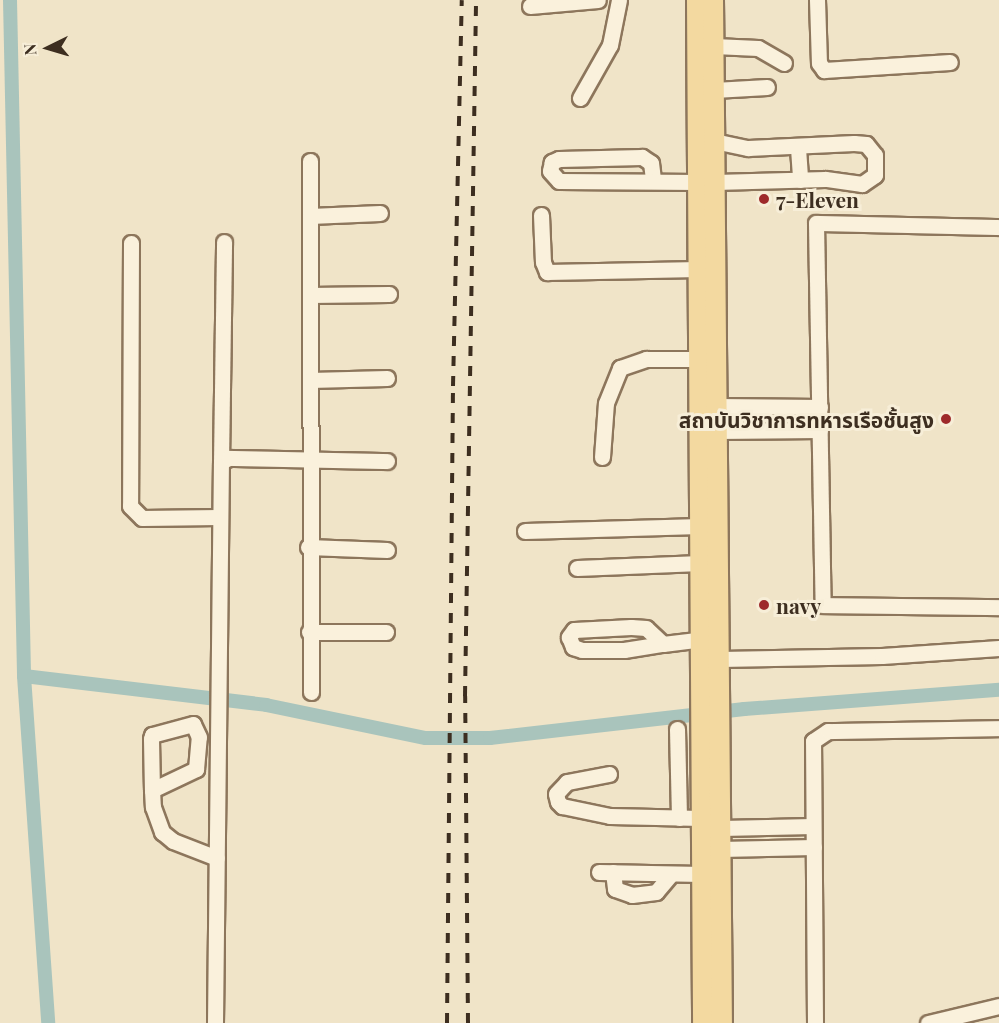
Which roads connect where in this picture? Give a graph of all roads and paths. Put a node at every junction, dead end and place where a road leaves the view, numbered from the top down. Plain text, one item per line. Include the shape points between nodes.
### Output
1 (598, 0) edge
2 (619, 0) edge
3 (697, 0) edge
4 (713, 0) edge
5 (817, 0) edge
6 (530, 6) dead end
7 (714, 46) junction
8 (950, 62) dead end
9 (784, 63) dead end
10 (767, 87) dead end
11 (714, 90) junction
12 (580, 99) dead end
13 (714, 141) junction
14 (798, 148) junction
15 (310, 161) dead end
16 (653, 179) junction
17 (800, 180) junction
18 (706, 182) junction
19 (380, 213) dead end
20 (541, 215) dead end
21 (310, 216) junction
22 (999, 227) edge
23 (224, 242) dead end
24 (130, 243) dead end
25 (699, 269) junction
26 (389, 294) dead end
27 (310, 295) junction
28 (699, 359) junction
29 (387, 378) dead end
30 (310, 380) junction
31 (717, 406) junction
32 (820, 406) junction
33 (717, 430) junction
34 (820, 430) junction
35 (602, 457) dead end
36 (308, 460) junction
37 (387, 461) dead end
38 (222, 462) junction
39 (219, 517) junction
40 (700, 526) junction
41 (525, 531) dead end
42 (308, 547) junction
43 (387, 550) dead end
44 (700, 563) junction
45 (577, 568) dead end
46 (999, 607) edge
47 (309, 632) junction
48 (386, 632) dead end
49 (701, 639) junction
50 (663, 644) junction
51 (999, 648) edge
52 (720, 659) junction
53 (311, 692) dead end
54 (711, 692) junction
55 (999, 728) edge
56 (677, 729) dead end
57 (609, 774) dead end
58 (152, 790) junction
59 (679, 818) junction
60 (708, 824) junction
61 (813, 826) junction
62 (814, 847) junction
63 (711, 849) junction
64 (217, 858) junction
65 (671, 874) junction
66 (702, 874) junction
67 (999, 1006) edge
68 (215, 1023) edge
69 (703, 1023) edge
70 (722, 1023) edge
71 (814, 1023) edge
72 (928, 1023) edge

1 - 6 street
2 - 12 street via 610,45
3 - 18 main road
4 - 7 main road
5 - 8 street via 819,63 824,70
7 - 9 street via 758,48
7 - 11 main road
10 - 11 street
11 - 13 main road
13 - 14 street via 748,148
13 - 18 main road
14 - 17 street
14 - 17 street via 866,144 875,155 875,175 862,184
15 - 21 street
16 - 16 street via 651,163 642,157 559,159 552,162 550,171 559,181
16 - 18 street
17 - 18 street
18 - 25 main road
18 - 31 main road
19 - 21 street
20 - 25 street via 543,262 548,272
21 - 27 street
22 - 32 street via 816,223
23 - 38 street
24 - 39 street via 130,506 141,518
25 - 28 main road
26 - 27 street
27 - 30 street
28 - 35 street via 646,359 620,368 606,403
28 - 40 main road
29 - 30 street
30 - 36 street
31 - 32 street
31 - 33 main road
32 - 34 street
33 - 34 street
33 - 52 main road
34 - 46 street via 823,605
36 - 37 street
36 - 38 street via 229,458
36 - 42 street
38 - 39 street
39 - 64 street
40 - 41 street
40 - 44 main road
42 - 43 street
42 - 47 street
44 - 45 street
44 - 49 main road
47 - 48 street
47 - 53 street
49 - 50 street
49 - 54 main road
50 - 50 street via 646,628 580,629 569,637 573,647 582,650
51 - 52 street via 882,656
52 - 54 main road
54 - 60 main road
55 - 61 street via 818,734 813,741
56 - 59 street
57 - 59 street via 567,782 556,794 558,802 610,816
58 - 58 street via 152,735 193,724 199,737 196,769
58 - 64 street via 155,817 162,832 183,847
59 - 60 street
60 - 61 street
60 - 63 main road
61 - 62 street
62 - 63 street
62 - 71 street
63 - 66 main road
63 - 70 main road
64 - 68 street
65 - 65 street via 656,891 632,895 615,889 606,872
65 - 66 street
66 - 69 main road
67 - 72 street

